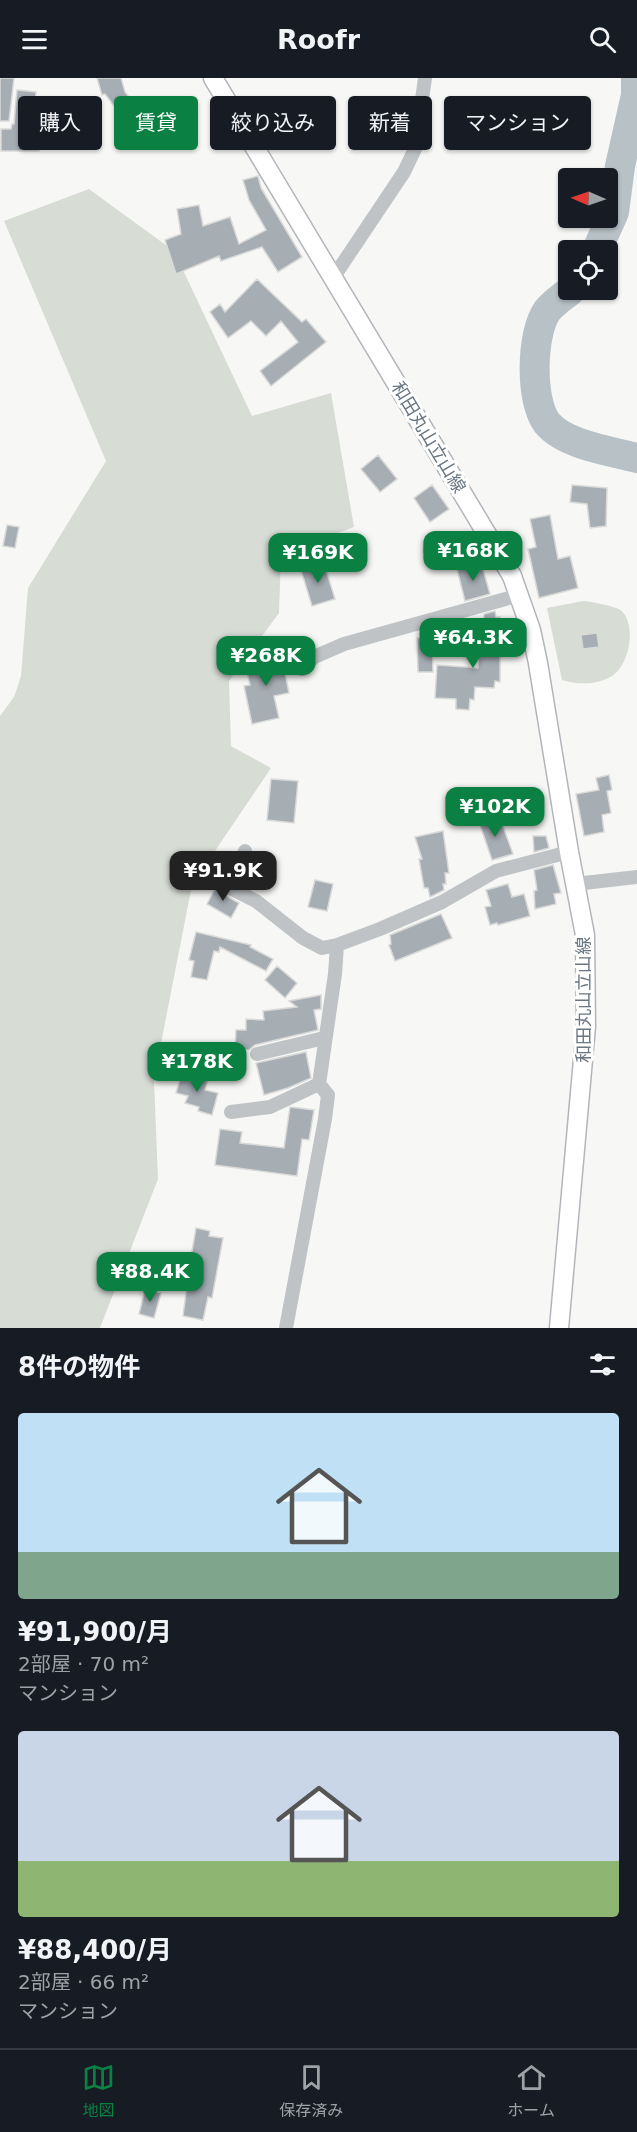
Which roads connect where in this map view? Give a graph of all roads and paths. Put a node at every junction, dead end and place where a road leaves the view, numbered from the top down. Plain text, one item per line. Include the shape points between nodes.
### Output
1 (213, 78) edge
2 (425, 78) edge
3 (333, 278) junction
4 (520, 595) junction
5 (302, 669) dead end
6 (245, 851) dead end
7 (569, 852) junction
8 (637, 877) edge
9 (575, 884) junction
10 (337, 945) junction
11 (324, 1038) junction
12 (257, 1054) dead end
13 (319, 1084) junction
14 (231, 1112) dead end
15 (286, 1328) edge
16 (559, 1328) edge

1 - 3 main road, 和田丸山立山線
2 - 3 street via 415,149 404,172
3 - 4 main road, 和田丸山立山線
4 - 5 street via 344,644 314,657
4 - 7 main road, 和田丸山立山線 via 538,663
6 - 10 street via 232,890 256,901 322,948
7 - 9 main road, 和田丸山立山線
7 - 10 street via 496,871 442,902
8 - 9 street
9 - 16 main road, 和田丸山立山線 via 585,935 586,1026
10 - 11 street
11 - 12 street
11 - 13 street
13 - 14 street via 270,1107
13 - 15 street via 328,1095 325,1119

